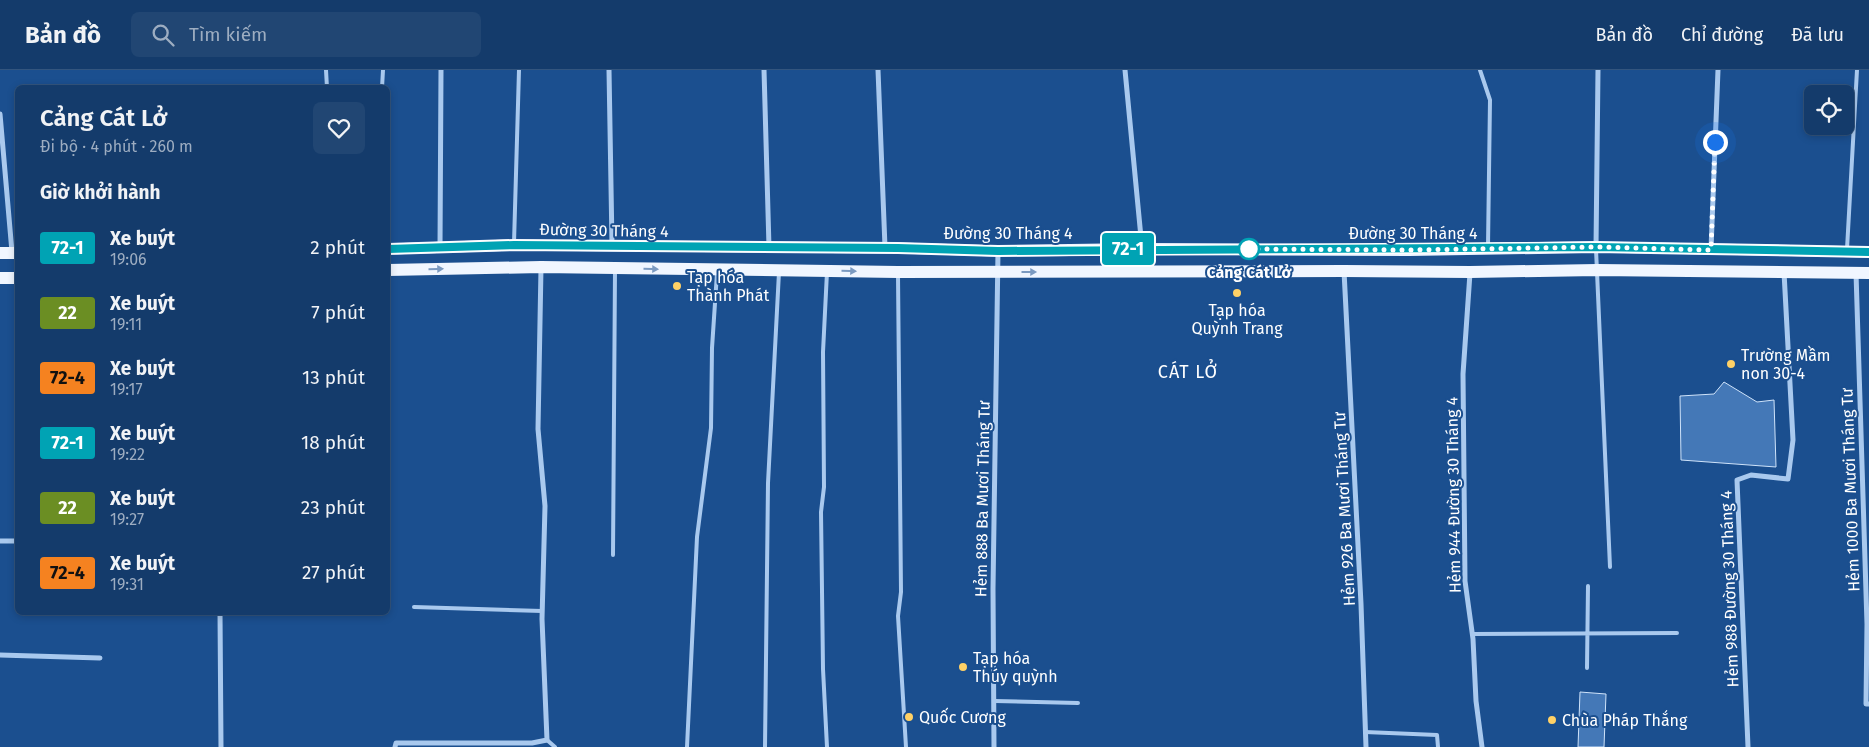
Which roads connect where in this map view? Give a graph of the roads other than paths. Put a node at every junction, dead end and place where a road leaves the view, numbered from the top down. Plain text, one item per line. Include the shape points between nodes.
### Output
1 (326, 70) edge
2 (383, 70) edge
3 (441, 70) edge
4 (519, 70) edge
5 (609, 70) edge
6 (764, 70) edge
7 (878, 70) edge
8 (1125, 70) edge
9 (1480, 70) edge
10 (1598, 70) edge
11 (1718, 70) edge
12 (1857, 70) edge
13 (327, 85) edge
14 (382, 85) edge
15 (0, 114) edge
16 (514, 245) junction
17 (612, 246) junction
18 (1596, 247) junction
19 (440, 248) junction
20 (769, 248) junction
21 (885, 248) junction
22 (390, 249) edge
23 (1142, 249) junction
24 (1488, 249) junction
25 (1711, 250) junction
26 (998, 251) junction
27 (1847, 251) junction
28 (1869, 252) edge
29 (10, 253) edge
30 (541, 267) junction
31 (615, 268) junction
32 (390, 270) edge
33 (717, 270) junction
34 (779, 270) junction
35 (827, 270) junction
36 (1344, 270) junction
37 (1596, 270) junction
38 (1784, 271) junction
39 (898, 272) junction
40 (997, 272) junction
41 (1144, 272) junction
42 (1470, 272) junction
43 (1863, 273) edge
44 (0, 278) edge
45 (15, 278) edge
46 (0, 541) edge
47 (15, 541) edge
48 (613, 556) dead end
49 (1610, 567) dead end
50 (1588, 586) dead end
51 (414, 607) dead end
52 (542, 611) junction
53 (220, 615) edge
54 (1677, 633) dead end
55 (1472, 634) junction
56 (1587, 634) junction
57 (0, 655) edge
58 (100, 658) dead end
59 (1587, 668) dead end
60 (995, 701) junction
61 (1078, 703) dead end
62 (1869, 704) edge
63 (1365, 732) junction
64 (547, 740) junction
65 (481, 745) edge
66 (221, 747) edge
67 (395, 747) edge
68 (555, 747) edge
69 (687, 747) edge
70 (765, 747) edge
71 (827, 747) edge
72 (906, 747) edge
73 (994, 747) edge
74 (1366, 747) edge
75 (1438, 747) edge
76 (1482, 747) edge
77 (1748, 747) edge

1 - 13 lane
2 - 14 lane
3 - 19 street
4 - 16 lane
5 - 17 street
6 - 20 street
7 - 21 street
8 - 23 street
9 - 24 lane via 1490,100
10 - 18 street
11 - 25 street
12 - 27 lane
15 - 29 street
16 - 17 main road, Đường 30 Tháng 4
16 - 19 main road, Đường 30 Tháng 4
17 - 20 main road, Đường 30 Tháng 4
17 - 31 main road
18 - 24 main road, Đường 30 Tháng 4
18 - 25 main road, Đường 30 Tháng 4
18 - 37 lane
19 - 22 main road, Đường 30 Tháng 4
20 - 21 main road, Đường 30 Tháng 4
21 - 26 main road, Đường 30 Tháng 4
23 - 24 main road, Đường 30 Tháng 4
23 - 26 main road, Đường 30 Tháng 4
23 - 41 main road
25 - 27 main road, Đường 30 Tháng 4
26 - 40 street, Hẻm 888 Ba Mươi Tháng Tư
27 - 28 main road, Đường 30 Tháng 4
30 - 31 main road
32 -> 30 main road
30 - 52 street via 538,429 546,542
31 -> 33 main road
31 - 48 lane
33 - 34 main road
33 - 69 lane via 711,428 698,537
34 - 35 main road
34 - 70 lane via 768,483
35 -> 39 main road
35 - 71 lane via 822,512
36 - 41 main road
36 - 42 main road
36 - 63 street, Hẻm 926 Ba Mươi Tháng Tư
37 - 38 main road
37 - 42 main road
37 - 49 lane
38 - 43 main road
38 - 77 street, Hẻm 988 Đường 30 Tháng 4 via 1793,440 1788,479 1751,475 1737,480
39 - 40 main road
39 - 72 lane via 901,584 898,616
40 -> 41 main road
40 - 60 street, Hẻm 888 Ba Mươi Tháng Tư via 993,589
42 - 55 street, Hẻm 944 Đường 30 Tháng 4 via 1463,374 1463,500 1464,581
43 - 62 street, Hẻm 1000 Ba Mươi Tháng Tư via 1866,704
44 - 45 main road
46 - 47 street
50 - 56 lane
51 - 52 lane
52 - 64 street
53 - 66 street
54 - 56 lane
55 - 56 lane
55 - 76 street, Hẻm 944 Đường 30 Tháng 4
56 - 59 lane
57 - 58 street
60 - 61 lane
60 - 73 street, Hẻm 888 Ba Mươi Tháng Tư
63 - 74 street, Hẻm 926 Ba Mươi Tháng Tư
63 - 75 lane via 1437,735
64 - 65 street
64 - 68 lane
65 - 67 street via 396,743

